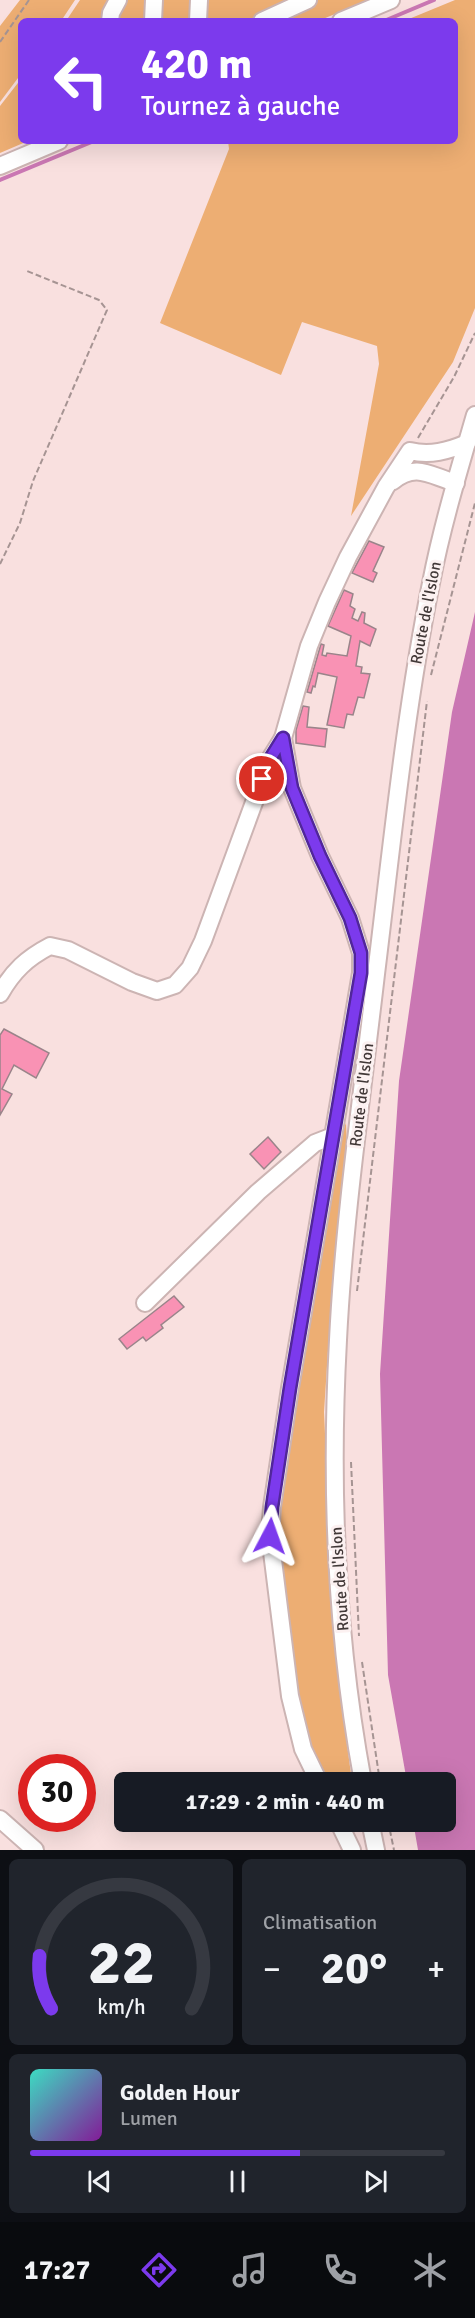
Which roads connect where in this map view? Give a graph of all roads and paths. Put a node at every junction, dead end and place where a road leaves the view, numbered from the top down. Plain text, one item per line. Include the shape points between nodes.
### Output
1 (29, 0) edge
2 (118, 0) edge
3 (154, 0) edge
4 (199, 0) edge
5 (308, 0) edge
6 (391, 0) edge
7 (286, 5) edge
8 (110, 18) edge
9 (153, 18) edge
10 (198, 18) edge
11 (266, 18) edge
12 (348, 18) edge
13 (0, 42) edge
14 (52, 144) edge
15 (0, 166) edge
16 (27, 271) dead end
17 (475, 333) edge
18 (475, 415) edge
19 (467, 443) junction
20 (410, 451) junction
21 (456, 483) junction
22 (386, 487) junction
23 (475, 503) edge
24 (0, 564) edge
25 (429, 681) dead end
26 (428, 692) dead end
27 (283, 738) junction
28 (0, 994) edge
29 (333, 1136) junction
30 (357, 1294) dead end
31 (145, 1303) dead end
32 (350, 1452) dead end
33 (359, 1637) dead end
34 (361, 1660) dead end
35 (314, 1772) edge
36 (361, 1772) edge
37 (378, 1772) edge
38 (0, 1819) edge
39 (343, 1832) edge
40 (372, 1832) edge
41 (390, 1832) edge
42 (35, 1850) edge
43 (352, 1850) edge
44 (376, 1850) edge
45 (394, 1850) edge

1 - 13 path
2 - 8 street
3 - 9 street
4 - 10 street
5 - 7 street
6 - 12 street
7 - 11 street
14 - 15 street
16 - 24 path via 99,300 106,310
17 - 20 path via 440,403
18 - 19 street, Route de l'Islon
19 - 20 street via 445,451
19 - 21 street, Route de l'Islon
20 - 22 street
21 - 22 street via 413,470
21 - 36 street, Route de l'Islon via 431,581 406,727 350,1200 338,1336 336,1539 346,1669
22 - 27 street via 348,557 309,646
23 - 25 path
26 - 30 path
27 - 28 street via 270,759 203,940 190,968 175,985 157,991 68,950 50,946 10,975
27 - 29 street via 292,788 350,918 361,953 361,973
29 - 31 street via 315,1143 258,1192
29 - 35 street via 290,1388 270,1536 290,1696 303,1749
32 - 33 path
34 - 37 path
38 - 42 street
39 - 43 street
40 - 44 street
41 - 45 path

